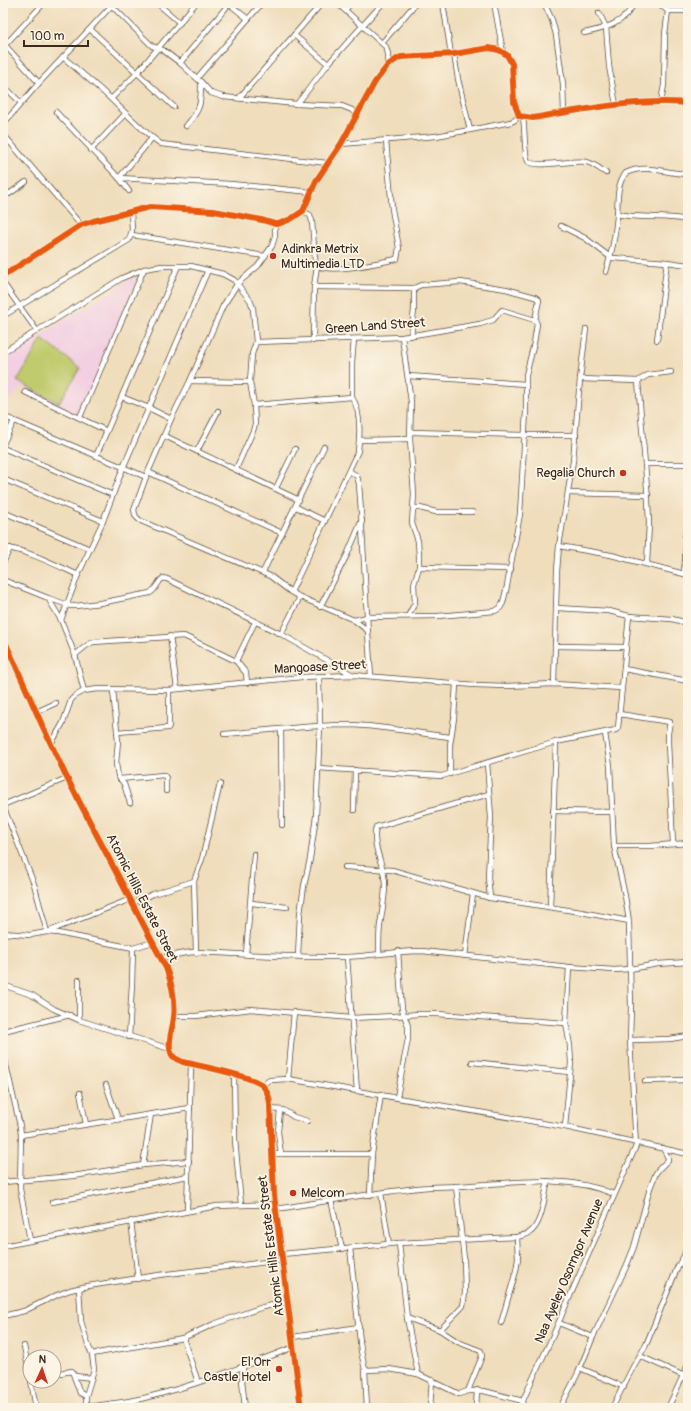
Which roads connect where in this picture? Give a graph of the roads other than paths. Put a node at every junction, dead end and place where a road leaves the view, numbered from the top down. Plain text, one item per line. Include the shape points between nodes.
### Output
1 (44, 3) edge
2 (157, 3) edge
3 (196, 3) edge
4 (262, 3) edge
5 (322, 3) edge
6 (338, 3) edge
7 (351, 3) edge
8 (383, 3) edge
9 (416, 3) edge
10 (443, 3) edge
11 (494, 3) edge
12 (544, 3) edge
13 (634, 3) edge
14 (658, 3) edge
15 (113, 4) edge
16 (229, 4) edge
17 (345, 10) junction
18 (668, 11) junction
19 (688, 11) edge
20 (599, 13) dead end
21 (248, 19) junction
22 (180, 23) junction
23 (363, 26) junction
24 (606, 28) junction
25 (90, 29) junction
26 (584, 33) dead end
27 (294, 35) junction
28 (382, 43) junction
29 (4, 44) edge
30 (158, 48) junction
31 (503, 52) junction
32 (452, 54) junction
33 (63, 57) junction
34 (180, 63) junction
35 (328, 64) junction
36 (388, 65) junction
37 (137, 73) junction
38 (197, 78) junction
39 (202, 82) junction
40 (39, 83) junction
41 (3, 85) edge
42 (239, 98) junction
43 (111, 99) junction
44 (661, 102) junction
45 (21, 103) junction
46 (688, 103) edge
47 (297, 104) junction
48 (616, 105) junction
49 (174, 107) dead end
50 (56, 112) dead end
51 (564, 113) junction
52 (125, 114) junction
53 (356, 115) junction
54 (521, 117) junction
55 (3, 124) edge
56 (186, 126) dead end
57 (470, 130) junction
58 (3, 134) edge
59 (152, 138) junction
60 (386, 141) junction
61 (341, 144) junction
62 (91, 150) junction
63 (327, 163) junction
64 (606, 173) dead end
65 (688, 174) edge
66 (119, 178) junction
67 (26, 182) dead end
68 (3, 188) edge
69 (129, 191) dead end
70 (311, 192) junction
71 (131, 211) junction
72 (304, 211) junction
73 (617, 214) junction
74 (688, 220) edge
75 (275, 224) junction
76 (80, 225) junction
77 (561, 226) dead end
78 (132, 235) junction
79 (265, 256) junction
80 (610, 256) junction
81 (668, 262) junction
82 (688, 265) edge
83 (178, 266) junction
84 (317, 266) junction
85 (144, 270) junction
86 (208, 270) junction
87 (606, 272) dead end
88 (3, 276) edge
89 (3, 283) edge
90 (238, 283) junction
91 (314, 287) junction
92 (414, 288) junction
93 (18, 305) junction
94 (3, 316) edge
95 (535, 320) junction
96 (586, 329) dead end
97 (37, 330) junction
98 (412, 336) junction
99 (402, 337) junction
100 (354, 339) junction
101 (658, 340) dead end
102 (314, 341) junction
103 (256, 342) junction
104 (3, 352) edge
105 (671, 372) dead end
106 (408, 376) junction
107 (580, 379) junction
108 (190, 381) junction
109 (638, 381) junction
110 (250, 382) junction
111 (526, 384) junction
112 (25, 392) dead end
113 (122, 397) junction
114 (352, 397) junction
115 (254, 405) junction
116 (149, 408) junction
117 (218, 411) dead end
118 (3, 416) edge
119 (80, 417) junction
120 (171, 419) junction
121 (14, 421) junction
122 (107, 431) junction
123 (411, 432) junction
124 (525, 435) junction
125 (576, 435) junction
126 (165, 436) junction
127 (410, 439) junction
128 (359, 440) junction
129 (3, 444) edge
130 (324, 447) dead end
131 (3, 448) edge
132 (295, 449) dead end
133 (197, 451) junction
134 (96, 456) junction
135 (645, 464) junction
136 (688, 464) edge
137 (124, 468) junction
138 (236, 470) junction
139 (349, 471) junction
140 (148, 472) junction
141 (146, 477) junction
142 (3, 479) edge
143 (276, 488) junction
144 (568, 494) junction
145 (113, 495) junction
146 (648, 495) junction
147 (299, 500) junction
148 (296, 507) junction
149 (413, 508) junction
150 (3, 512) edge
151 (472, 512) dead end
152 (103, 520) junction
153 (362, 520) junction
154 (325, 521) junction
155 (688, 526) edge
156 (282, 533) junction
157 (560, 546) junction
158 (3, 547) edge
159 (10, 548) junction
160 (90, 549) junction
161 (3, 563) edge
162 (647, 564) junction
163 (419, 567) junction
164 (510, 569) junction
165 (263, 572) junction
166 (686, 574) edge
167 (78, 575) junction
168 (3, 580) edge
169 (292, 592) junction
170 (300, 597) junction
171 (48, 598) junction
172 (67, 605) junction
173 (320, 607) junction
174 (557, 608) junction
175 (408, 616) junction
176 (628, 616) junction
177 (367, 617) junction
178 (61, 620) junction
179 (354, 620) junction
180 (255, 622) junction
181 (688, 623) edge
182 (368, 630) junction
183 (282, 634) junction
184 (170, 636) junction
185 (3, 637) edge
186 (555, 646) junction
187 (625, 648) junction
188 (75, 654) junction
189 (236, 661) junction
190 (624, 668) junction
191 (353, 676) junction
192 (371, 676) junction
193 (319, 677) junction
194 (688, 681) edge
195 (247, 683) junction
196 (456, 684) junction
197 (554, 684) junction
198 (621, 688) junction
199 (177, 689) junction
200 (113, 690) junction
201 (168, 690) junction
202 (84, 691) junction
203 (56, 703) dead end
204 (36, 712) junction
205 (620, 714) junction
206 (320, 726) junction
207 (281, 730) junction
208 (117, 732) junction
209 (606, 733) junction
210 (224, 734) dead end
211 (450, 738) junction
212 (556, 742) junction
213 (51, 744) junction
214 (487, 763) junction
215 (318, 768) junction
216 (355, 770) junction
217 (450, 774) junction
218 (68, 778) junction
219 (120, 779) junction
220 (220, 784) dead end
221 (166, 791) dead end
222 (489, 794) junction
223 (130, 803) dead end
224 (3, 806) edge
225 (354, 810) dead end
226 (553, 811) junction
227 (612, 812) junction
228 (282, 825) dead end
229 (688, 843) edge
230 (673, 844) junction
231 (614, 846) junction
232 (254, 854) dead end
233 (345, 867) dead end
234 (383, 870) junction
235 (194, 882) junction
236 (473, 894) junction
237 (490, 898) junction
238 (132, 901) junction
239 (251, 902) junction
240 (287, 907) dead end
241 (550, 908) junction
242 (688, 915) edge
243 (629, 921) junction
244 (47, 932) junction
245 (3, 933) edge
246 (688, 939) edge
247 (153, 942) junction
248 (133, 948) junction
249 (398, 951) junction
250 (196, 952) junction
251 (379, 953) junction
252 (246, 954) junction
253 (298, 956) junction
254 (465, 956) junction
255 (347, 957) junction
256 (162, 958) junction
257 (688, 962) edge
258 (568, 967) junction
259 (630, 969) junction
260 (79, 980) dead end
261 (3, 985) edge
262 (294, 1012) junction
263 (70, 1015) junction
264 (405, 1015) junction
265 (174, 1016) junction
266 (351, 1018) junction
267 (79, 1020) junction
268 (566, 1023) junction
269 (3, 1031) edge
270 (688, 1036) edge
271 (129, 1037) junction
272 (630, 1040) junction
273 (170, 1049) junction
274 (3, 1052) edge
275 (472, 1062) dead end
276 (191, 1064) junction
277 (570, 1072) junction
278 (234, 1074) junction
279 (288, 1079) junction
280 (688, 1080) edge
281 (645, 1081) dead end
282 (10, 1082) junction
283 (3, 1083) edge
284 (106, 1085) dead end
285 (262, 1085) junction
286 (357, 1090) junction
287 (80, 1093) dead end
288 (381, 1094) junction
289 (397, 1097) junction
290 (190, 1108) junction
291 (270, 1109) junction
292 (280, 1110) junction
293 (151, 1114) junction
294 (118, 1119) junction
295 (307, 1121) dead end
296 (86, 1124) junction
297 (565, 1127) junction
298 (21, 1135) junction
299 (636, 1142) junction
300 (663, 1148) junction
301 (272, 1154) junction
302 (281, 1154) junction
303 (372, 1154) junction
304 (688, 1154) edge
305 (189, 1160) junction
306 (144, 1165) junction
307 (188, 1176) junction
308 (19, 1180) junction
309 (548, 1181) junction
310 (3, 1182) edge
311 (456, 1186) junction
312 (381, 1193) junction
313 (614, 1194) junction
314 (370, 1195) junction
315 (332, 1200) junction
316 (52, 1202) dead end
317 (241, 1204) junction
318 (276, 1207) junction
319 (187, 1211) junction
320 (131, 1222) junction
321 (517, 1237) junction
322 (461, 1239) junction
323 (30, 1240) junction
324 (399, 1243) junction
325 (389, 1244) junction
326 (688, 1244) edge
327 (3, 1246) edge
328 (350, 1248) junction
329 (342, 1249) junction
330 (282, 1254) junction
331 (283, 1260) junction
332 (138, 1278) junction
333 (79, 1288) junction
334 (288, 1302) junction
335 (3, 1315) edge
336 (407, 1318) junction
337 (559, 1323) junction
338 (501, 1324) dead end
339 (359, 1327) junction
340 (440, 1330) junction
341 (593, 1337) junction
342 (183, 1338) junction
343 (293, 1338) junction
344 (24, 1346) dead end
345 (294, 1347) junction
346 (25, 1349) edge
347 (92, 1354) junction
348 (640, 1356) junction
349 (688, 1365) edge
350 (243, 1367) junction
351 (580, 1368) junction
352 (365, 1370) junction
353 (62, 1372) edge
354 (418, 1374) junction
355 (682, 1375) junction
356 (75, 1376) junction
357 (92, 1378) junction
358 (432, 1380) junction
359 (198, 1382) junction
360 (624, 1387) junction
361 (32, 1389) edge
362 (477, 1390) junction
363 (468, 1391) junction
364 (86, 1396) junction
365 (523, 1400) junction
366 (133, 1401) junction
367 (36, 1408) edge
368 (86, 1408) edge
369 (135, 1408) edge
370 (245, 1408) edge
371 (301, 1408) edge
372 (367, 1408) edge
373 (430, 1408) edge
374 (476, 1408) edge
375 (520, 1408) edge
376 (560, 1408) edge
377 (612, 1408) edge
378 (668, 1408) edge

1 - 29 street
2 - 22 street
3 - 22 street
4 - 21 street
5 - 27 street
6 - 17 street
7 - 17 street
8 - 23 street
9 - 28 street
10 - 32 street
11 - 31 street
12 - 51 street via 556,35
13 - 24 street via 623,19
14 - 18 street
15 - 25 street
15 - 30 street via 152,46
16 - 21 street
16 - 34 street
17 - 23 street
18 - 19 street
18 - 44 street
20 - 24 street
21 - 38 street
22 - 30 street
23 - 28 street
23 - 35 street
24 - 26 street
24 - 48 street
25 - 33 street
25 - 37 street
27 - 35 street
27 - 42 street
28 - 36 street via 388,54
29 - 40 street
30 - 34 street
30 - 37 street
31 - 32 street via 489,48
31 - 54 street via 512,64 514,102
32 - 36 street via 401,57
32 - 57 street
33 - 40 street
33 - 43 street
34 - 38 street
35 - 47 street
36 - 53 street
37 - 43 street
37 - 49 street
38 - 39 street
39 - 42 street via 211,93
39 - 56 street via 198,112
40 - 45 street
41 - 45 street
42 - 47 street
43 - 52 street
44 - 46 street
44 - 48 street
45 - 55 street
47 - 53 street via 346,107
48 - 51 street
50 - 62 street
51 - 54 street via 533,118
52 - 59 street
52 - 62 street
53 - 61 street
54 - 57 street via 511,122
54 - 64 street via 529,162 588,162
57 - 60 street
58 - 76 street
59 - 63 street via 161,144 171,146
59 - 66 street
60 - 61 street
60 - 84 street via 392,209 399,248 397,259 348,267 323,269
61 - 63 street
62 - 66 street
63 - 70 street
65 - 73 street via 646,168 626,173 618,193
66 - 69 street
66 - 70 street via 231,184
67 - 68 street via 9,194
70 - 72 street
71 - 75 street via 150,207 183,208 214,211
71 - 76 street
71 - 78 street
72 - 75 street
72 - 84 street via 310,215 312,221
73 - 74 street
73 - 80 street
75 - 79 street via 272,246
76 - 88 street
77 - 80 street via 585,238
78 - 79 street
78 - 93 street via 123,245
79 - 90 street
80 - 81 street
80 - 87 street
81 - 82 street
81 - 101 street
83 - 85 street
83 - 86 street
83 - 113 street
84 - 91 street
85 - 97 street via 122,278
85 - 119 street
86 - 90 street via 223,274
86 - 116 street
89 - 93 street
90 - 103 street via 253,308
90 - 108 street via 223,306
91 - 92 street
91 - 102 street
92 - 95 street via 421,285 460,282 506,289 538,298
92 - 98 street
93 - 94 street
93 - 97 street
95 - 98 street, Green Land Street via 502,310 492,321
95 - 111 street via 537,327 526,370
96 - 107 street
97 - 104 street
98 - 99 street, Green Land Street
99 - 100 street, Green Land Street
99 - 106 street
100 - 102 street, Green Land Street
100 - 114 street
102 - 103 street, Green Land Street
103 - 110 street via 252,354
105 - 109 street via 648,375
106 - 111 street
106 - 123 street
107 - 109 street
107 - 125 street
108 - 110 street
108 - 120 street
109 - 135 street
110 - 115 street
111 - 124 street
112 - 119 street
113 - 116 street
113 - 122 street
114 - 115 street
114 - 128 street via 357,411
115 - 138 street via 255,424
116 - 120 street
116 - 137 street
117 - 133 street
118 - 121 street
119 - 122 street
120 - 126 street
121 - 129 street
121 - 134 street
122 - 134 street
123 - 124 street
123 - 127 street
124 - 125 street
124 - 164 street via 520,514
125 - 144 street
126 - 133 street
126 - 140 street
127 - 128 street
127 - 149 street
128 - 139 street via 358,451
130 - 147 street
131 - 145 street
132 - 143 street
133 - 138 street
134 - 137 street
135 - 136 street
135 - 146 street
137 - 141 street
137 - 145 street
138 - 143 street
139 - 153 street via 357,476
139 - 154 street
140 - 141 street
140 - 156 street
141 - 165 street via 134,510 136,518
142 - 152 street
143 - 147 street
144 - 146 street
144 - 157 street
145 - 152 street
146 - 162 street
147 - 148 street
148 - 154 street
148 - 156 street
149 - 151 street via 436,512
149 - 163 street via 412,523 418,541
150 - 160 street
152 - 160 street
153 - 173 street
153 - 177 street
154 - 169 street
155 - 166 street via 685,537
156 - 165 street
157 - 162 street
157 - 174 street
158 - 159 street
159 - 161 street
159 - 167 street via 47,560
160 - 167 street
162 - 166 street
163 - 164 street
163 - 175 street via 414,584 415,603
164 - 175 street via 503,603 495,611
165 - 169 street
167 - 172 street
168 - 171 street
169 - 170 street
170 - 173 street
170 - 183 street
171 - 172 street
171 - 178 street
172 - 178 street
172 - 180 street via 100,603 150,593 163,578
173 - 179 street
174 - 176 street via 609,611
174 - 186 street
175 - 177 street
176 - 181 street via 672,619
176 - 187 street
177 - 179 street
177 - 182 street
178 - 188 street
179 - 182 street
180 - 183 street
180 - 189 street
182 - 192 street
183 - 191 street
184 - 188 street via 93,642
184 - 189 street via 184,636
184 - 199 street
185 - 204 street, Atomic Hills Estate Street
186 - 187 street
186 - 197 street
187 - 190 street
188 - 202 street
189 - 195 street via 246,673
190 - 194 street
190 - 198 street
191 - 192 street, Mangoase Street
191 - 193 street, Mangoase Street
192 - 196 street, Mangoase Street
193 - 195 street, Mangoase Street
193 - 206 street
195 - 199 street, Mangoase Street
196 - 197 street, Mangoase Street
196 - 211 street
197 - 198 street, Mangoase Street
198 - 205 street
199 - 201 street, Mangoase Street
200 - 201 street, Mangoase Street
200 - 202 street, Mangoase Street
200 - 208 street
201 - 208 street via 168,728
202 - 213 street via 71,700 63,723
203 - 204 street
204 - 213 street, Atomic Hills Estate Street
205 - 209 street via 618,729
205 - 230 street via 670,722 668,743
206 - 207 street
206 - 211 street via 371,727
206 - 215 street
207 - 210 street
207 - 228 street
208 - 219 street via 116,764
209 - 212 street
209 - 227 street, Naa Ayeley Osorngor Avenue
211 - 217 street
212 - 214 street
212 - 226 street
213 - 218 street, Atomic Hills Estate Street
214 - 217 street
214 - 222 street
215 - 216 street
215 - 253 street via 316,816 300,914
216 - 217 street via 418,775
216 - 225 street
218 - 224 street
218 - 238 street, Atomic Hills Estate Street
219 - 221 street via 164,775
219 - 223 street
220 - 235 street
222 - 234 street via 376,827 375,845
222 - 237 street
224 - 244 street via 34,884
226 - 227 street
226 - 241 street
227 - 231 street, Naa Ayeley Osorngor Avenue
229 - 230 street
230 - 231 street
231 - 243 street, Naa Ayeley Osorngor Avenue
232 - 239 street
233 - 234 street
234 - 236 street via 392,870
234 - 251 street via 385,885
235 - 238 street
235 - 250 street
236 - 237 street
236 - 254 street
237 - 241 street
238 - 244 street
238 - 247 street, Atomic Hills Estate Street
239 - 240 street
239 - 252 street
241 - 243 street
242 - 246 street
243 - 259 street, Naa Ayeley Osorngor Avenue
244 - 245 street via 30,935
244 - 248 street
247 - 248 street
247 - 256 street, Atomic Hills Estate Street
248 - 271 street
249 - 251 street
249 - 254 street
249 - 264 street via 400,997
250 - 252 street
250 - 256 street
251 - 255 street
252 - 253 street
253 - 255 street
254 - 258 street
255 - 266 street
256 - 265 street, Atomic Hills Estate Street via 172,987
257 - 259 street
258 - 259 street
258 - 268 street
259 - 272 street, Naa Ayeley Osorngor Avenue
260 - 267 street
261 - 263 street via 32,995
262 - 265 street via 251,1009
262 - 266 street
262 - 279 street
263 - 267 street
263 - 269 street
264 - 266 street
264 - 268 street via 437,1014
264 - 289 street via 408,1038
265 - 273 street, Atomic Hills Estate Street
266 - 286 street
267 - 271 street
268 - 277 street via 570,1046
270 - 272 street
271 - 273 street
272 - 299 street, Naa Ayeley Osorngor Avenue
273 - 276 street via 174,1058
274 - 282 street
275 - 277 street
276 - 278 street
276 - 290 street
277 - 297 street
278 - 285 street
278 - 317 street
279 - 285 street via 270,1080
279 - 286 street
280 - 281 street
282 - 283 street
282 - 298 street
284 - 294 street
285 - 291 street, Atomic Hills Estate Street via 269,1096
286 - 288 street
287 - 296 street
288 - 289 street
288 - 303 street
289 - 297 street
290 - 293 street
290 - 305 street
291 - 292 street
291 - 301 street, Atomic Hills Estate Street
292 - 295 street
292 - 302 street via 278,1132
293 - 294 street
293 - 306 street
294 - 296 street
296 - 298 street
297 - 299 street
298 - 308 street
299 - 300 street
299 - 313 street, Naa Ayeley Osorngor Avenue via 636,1151
300 - 304 street
300 - 341 street via 668,1160 659,1169 650,1188 630,1256
301 - 302 street
301 - 318 street, Atomic Hills Estate Street
302 - 303 street
303 - 314 street
305 - 306 street
305 - 307 street
306 - 308 street via 73,1176
307 - 316 street
307 - 319 street
308 - 310 street
308 - 323 street
309 - 311 street via 511,1181
309 - 313 street via 591,1186
309 - 321 street via 542,1210 536,1224 530,1233
311 - 312 street
311 - 322 street
312 - 314 street
312 - 325 street
313 - 337 street, Naa Ayeley Osorngor Avenue
314 - 315 street
315 - 318 street
315 - 329 street
317 - 318 street
317 - 319 street
318 - 330 street, Atomic Hills Estate Street
319 - 320 street
320 - 323 street
320 - 332 street
321 - 322 street
321 - 338 street via 518,1259
322 - 324 street
322 - 340 street via 464,1259 463,1306
323 - 327 street
324 - 325 street
324 - 336 street
325 - 328 street
326 - 348 street
328 - 329 street
328 - 339 street
329 - 330 street
330 - 331 street, Atomic Hills Estate Street
331 - 332 street
331 - 334 street, Atomic Hills Estate Street
332 - 333 street
333 - 335 street via 57,1295 24,1311
333 - 347 street via 81,1321
334 - 342 street via 263,1306
334 - 343 street, Atomic Hills Estate Street
336 - 340 street
336 - 354 street
337 - 341 street
337 - 365 street, Naa Ayeley Osorngor Avenue
339 - 343 street
339 - 352 street
340 - 363 street via 458,1342 482,1352
341 - 351 street
342 - 347 street
342 - 359 street
343 - 345 street, Atomic Hills Estate Street
344 - 346 street
345 - 350 street
345 - 371 street, Atomic Hills Estate Street
347 - 357 street
348 - 355 street
348 - 360 street
349 - 355 street
350 - 359 street
350 - 370 street
351 - 360 street
351 - 376 street
352 - 354 street via 389,1369
352 - 372 street
353 - 356 street via 72,1371
354 - 358 street
355 - 378 street
356 - 357 street
356 - 364 street via 80,1393
357 - 364 street
358 - 363 street via 456,1393
358 - 373 street
359 - 366 street
360 - 377 street
361 - 367 street
362 - 363 street
362 - 365 street
362 - 374 street
364 - 368 street
365 - 375 street, Naa Ayeley Osorngor Avenue
366 - 368 street
366 - 369 street

